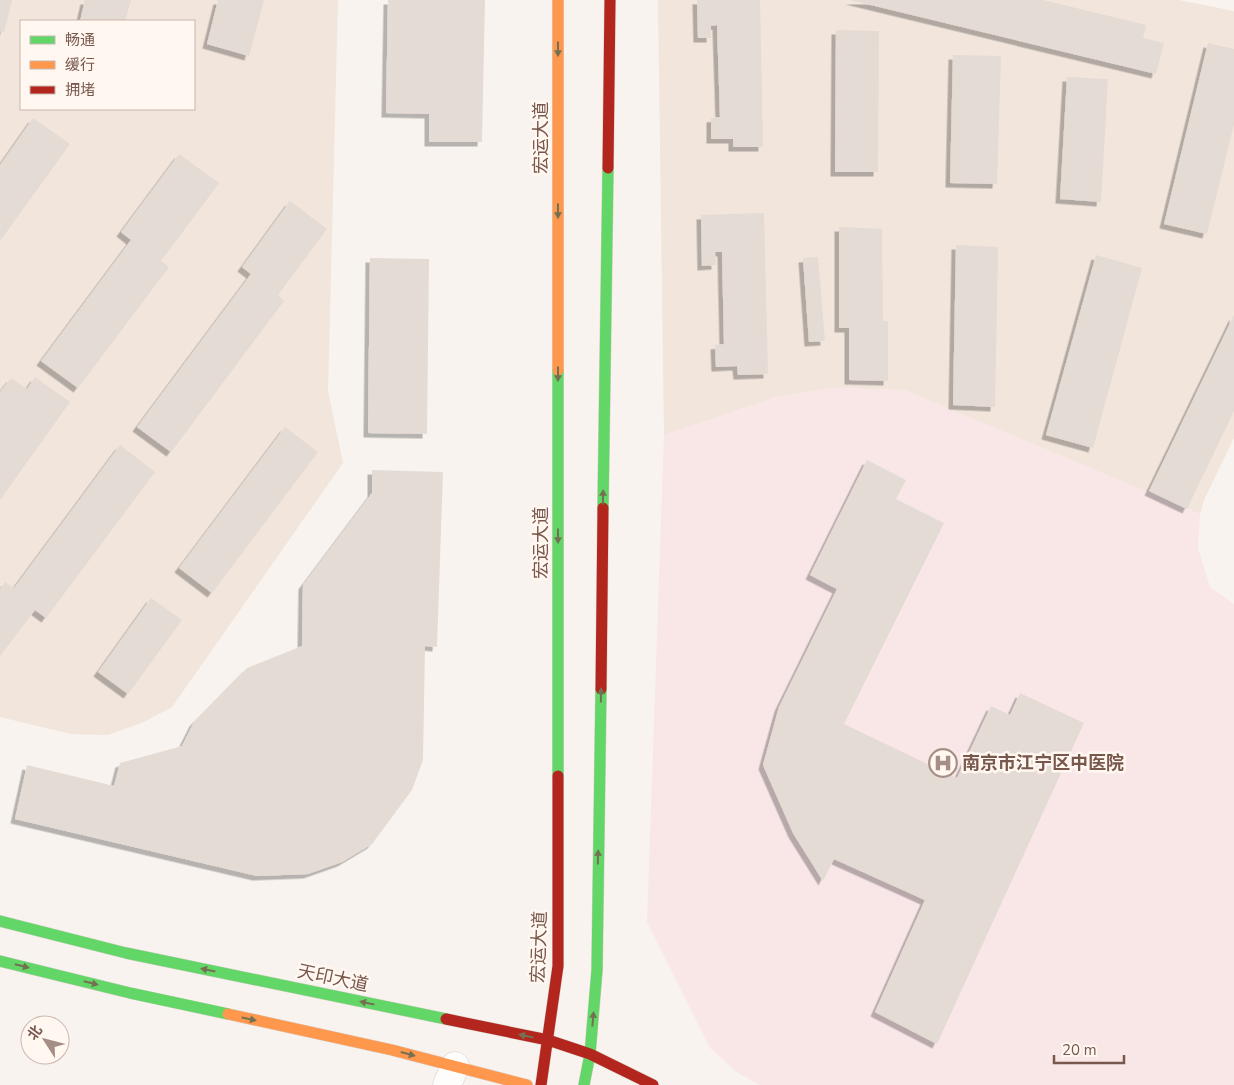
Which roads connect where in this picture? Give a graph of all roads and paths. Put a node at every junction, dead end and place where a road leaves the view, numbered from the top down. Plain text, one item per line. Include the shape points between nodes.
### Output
1 (558, 0) edge
2 (610, 0) edge
3 (0, 909) edge
4 (0, 921) edge
5 (49, 939) junction
6 (0, 961) edge
7 (548, 1040) junction
8 (590, 1054) junction
9 (451, 1076) edge
10 (527, 1085) edge
11 (541, 1085) edge
12 (584, 1085) edge
13 (652, 1085) edge

1 -> 7 main road, 宏运大道 via 558,966
8 -> 2 main road via 597,970
3 - 5 street
4 - 5 main road, 天印大道
7 -> 5 main road, 天印大道
6 -> 9 main road via 44,967 130,992 392,1050
7 - 8 main road, 天印大道
7 - 11 main road, 宏运大道
8 - 12 main road
8 - 13 main road, 天印大道
9 - 10 main road

